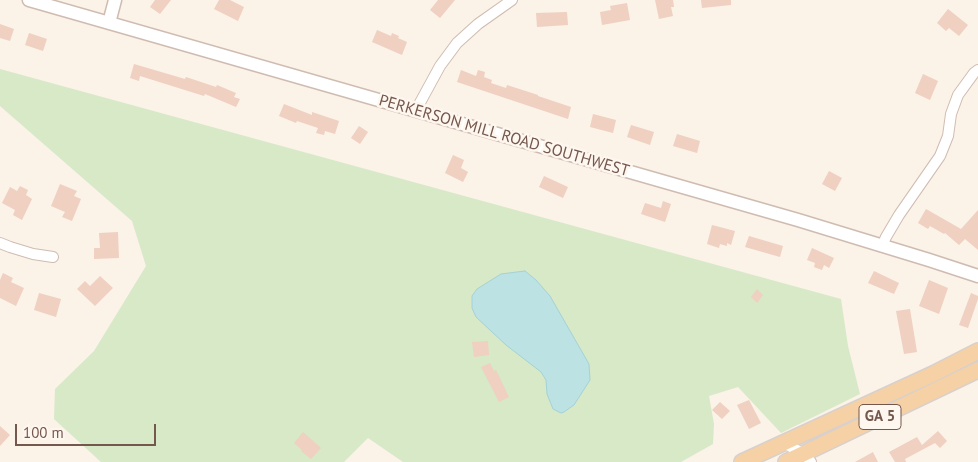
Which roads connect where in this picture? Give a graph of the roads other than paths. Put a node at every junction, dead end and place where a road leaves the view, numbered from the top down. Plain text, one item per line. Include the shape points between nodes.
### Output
1 (29, 0) edge
2 (115, 0) edge
3 (512, 0) edge
4 (109, 22) junction
5 (978, 70) edge
6 (416, 110) junction
7 (0, 243) edge
8 (882, 246) junction
9 (53, 257) dead end
10 (978, 276) edge
11 (978, 351) edge
12 (978, 370) edge
13 (784, 443) junction
14 (808, 458) edge
15 (742, 462) edge
16 (786, 462) edge

1 - 4 street, PERKERSON MILL ROAD SOUTHWEST
2 - 4 street
3 - 6 street via 457,43
4 - 6 street, PERKERSON MILL ROAD SOUTHWEST
5 - 8 street via 958,95 940,156 899,215
6 - 8 street, PERKERSON MILL ROAD SOUTHWEST
7 - 9 street
8 - 10 street, PERKERSON MILL ROAD SOUTHWEST
11 - 13 main road, GA 5
12 - 14 main road, GA 5
13 - 14 street
13 - 15 main road, GA 5
14 - 16 main road, GA 5

